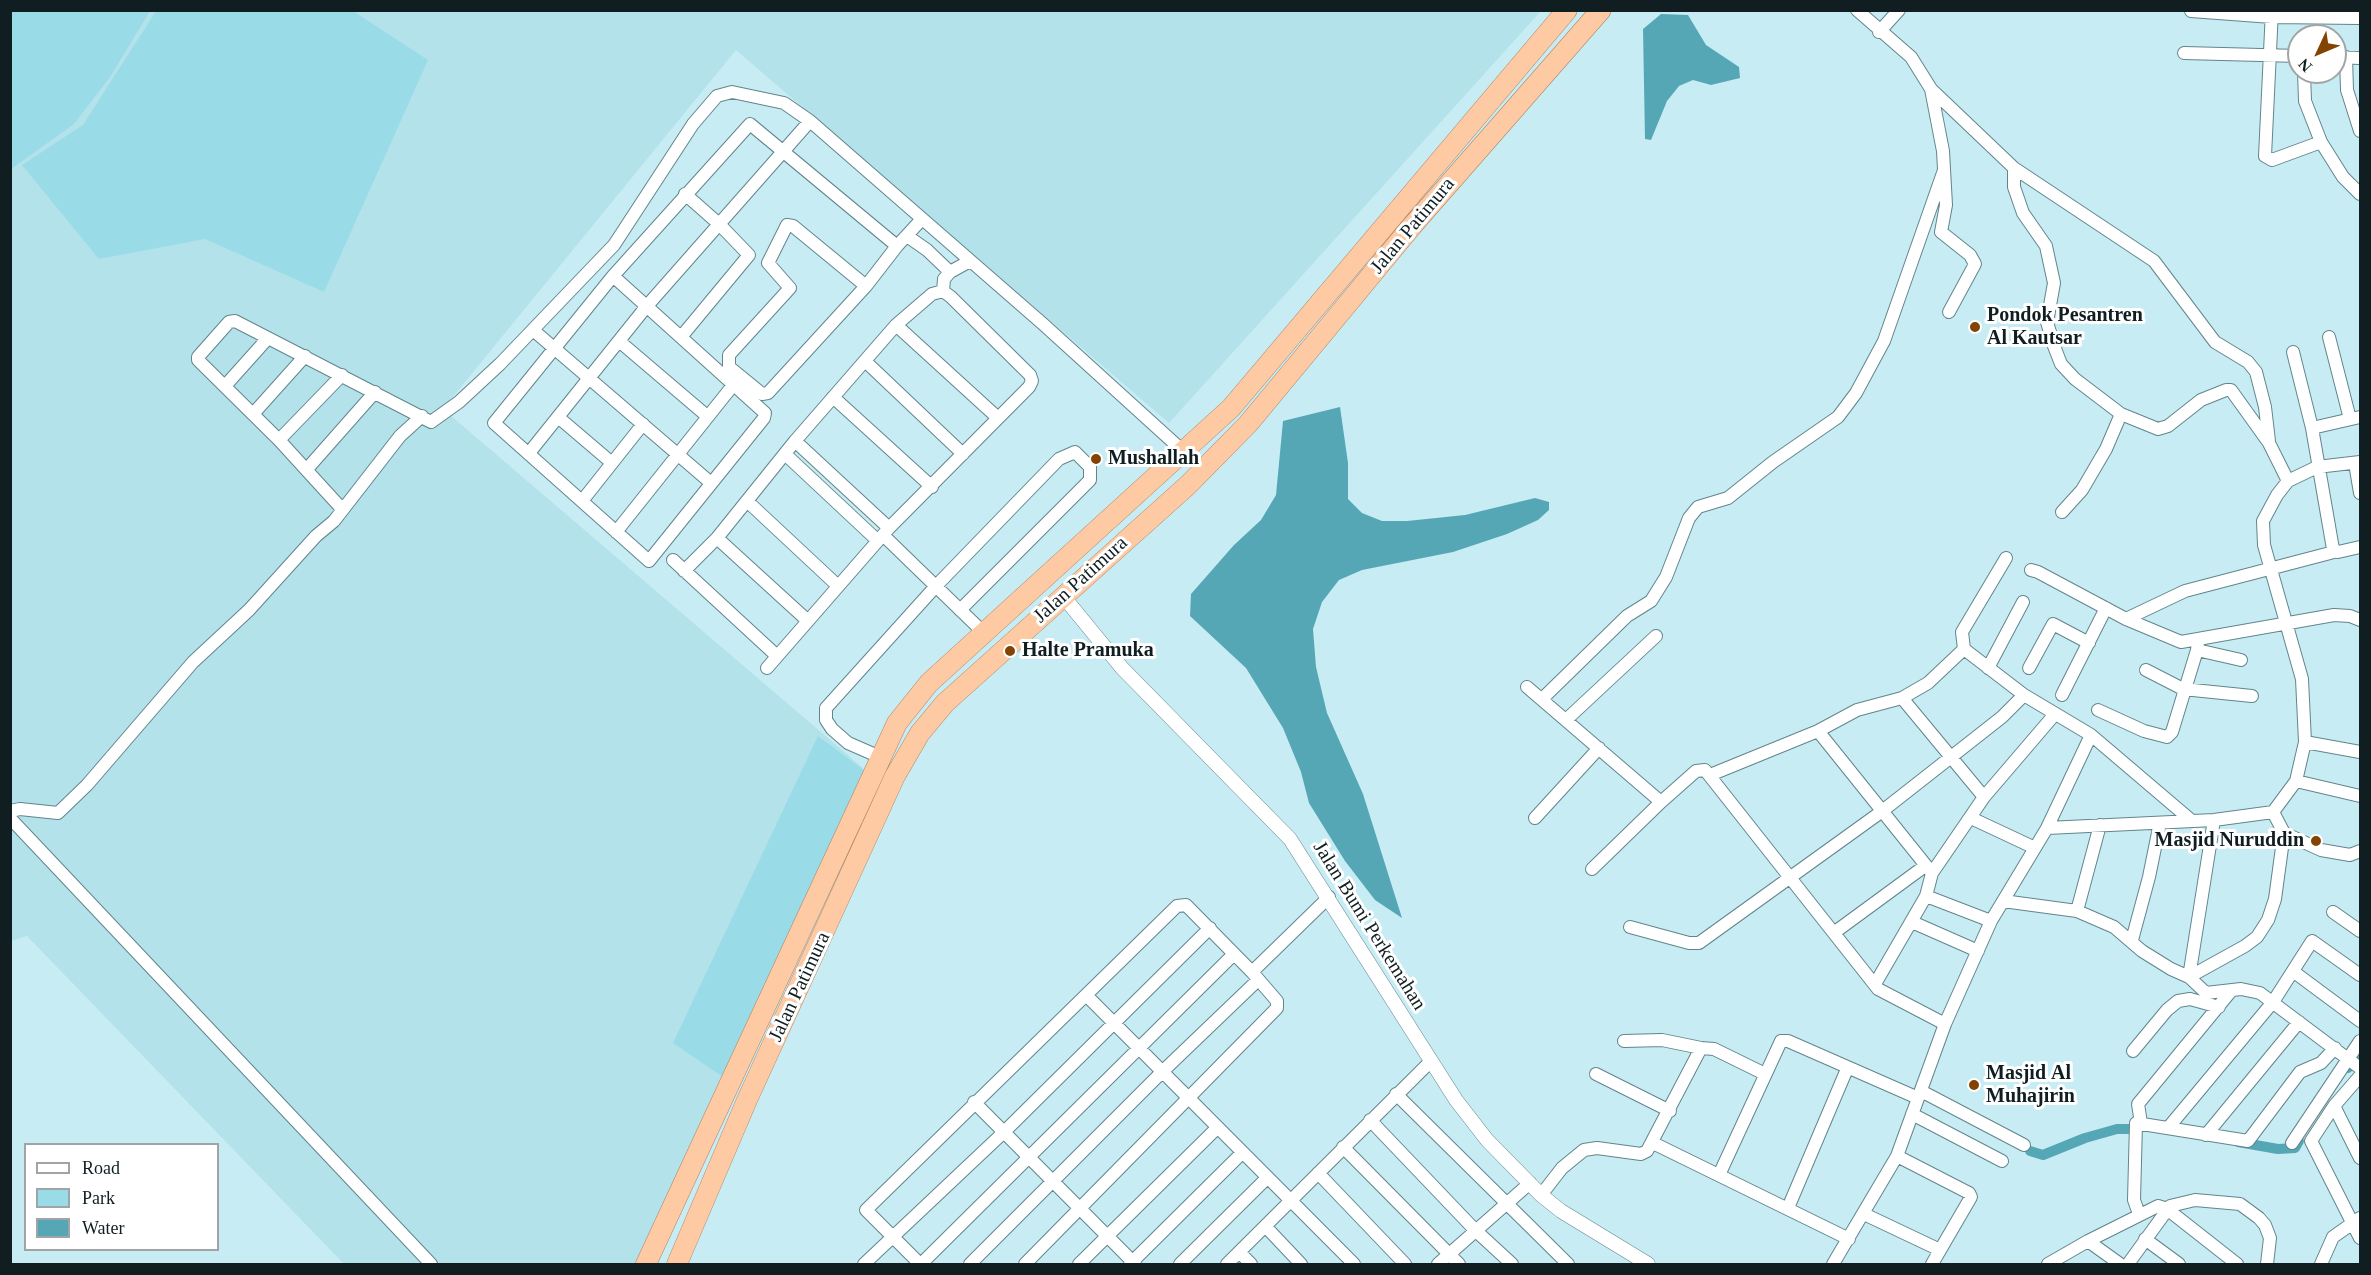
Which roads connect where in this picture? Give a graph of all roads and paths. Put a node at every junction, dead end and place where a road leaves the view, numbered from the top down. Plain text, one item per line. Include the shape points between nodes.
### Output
1 (1567, 10) edge
2 (1600, 10) edge
3 (1857, 10) edge
4 (1899, 10) edge
5 (2191, 11) edge
6 (2272, 14) edge
7 (2345, 14) edge
8 (2361, 18) edge
9 (1879, 32) junction
10 (2184, 53) dead end
11 (2272, 55) junction
12 (2287, 56) edge
13 (2305, 84) edge
14 (2346, 84) edge
15 (1931, 89) junction
16 (810, 121) junction
17 (2361, 131) edge
18 (2321, 142) junction
19 (784, 151) junction
20 (2014, 168) junction
21 (1944, 170) junction
22 (685, 194) junction
23 (2361, 194) edge
24 (922, 219) junction
25 (719, 224) junction
26 (908, 236) junction
27 (897, 246) junction
28 (970, 261) junction
29 (950, 272) junction
30 (614, 276) junction
31 (866, 286) junction
32 (943, 291) junction
33 (646, 307) junction
34 (1949, 312) dead end
35 (896, 325) junction
36 (533, 330) junction
37 (681, 337) junction
38 (2329, 337) dead end
39 (268, 338) junction
40 (619, 341) junction
41 (553, 348) junction
42 (2293, 352) dead end
43 (305, 356) junction
44 (865, 361) junction
45 (342, 375) junction
46 (589, 378) junction
47 (734, 384) junction
48 (225, 386) junction
49 (375, 392) junction
50 (833, 397) junction
51 (253, 414) junction
52 (2121, 414) junction
53 (422, 416) junction
54 (707, 416) junction
55 (558, 417) junction
56 (998, 418) junction
57 (2355, 418) edge
58 (643, 424) junction
59 (2312, 428) junction
60 (279, 440) junction
61 (795, 441) junction
62 (2269, 443) junction
63 (1184, 452) junction
64 (529, 453) junction
65 (677, 454) junction
66 (785, 454) junction
67 (963, 454) junction
68 (612, 463) junction
69 (2358, 463) edge
70 (2317, 467) junction
71 (307, 469) junction
72 (2288, 481) junction
73 (711, 483) junction
74 (932, 486) junction
75 (2361, 492) edge
76 (582, 501) junction
77 (747, 501) junction
78 (342, 509) junction
79 (2062, 512) dead end
80 (616, 532) junction
81 (884, 535) junction
82 (717, 538) junction
83 (2361, 547) edge
84 (2334, 552) junction
85 (2006, 558) dead end
86 (673, 560) dead end
87 (2271, 566) junction
88 (2031, 570) dead end
89 (684, 571) junction
90 (838, 586) junction
91 (936, 586) junction
92 (1063, 596) junction
93 (2023, 602) dead end
94 (2106, 608) junction
95 (960, 610) junction
96 (2126, 619) junction
97 (2361, 620) edge
98 (808, 621) junction
99 (2288, 623) junction
100 (984, 633) junction
101 (1656, 636) dead end
102 (2089, 642) junction
103 (2198, 644) junction
104 (1964, 649) junction
105 (777, 656) junction
106 (2241, 660) dead end
107 (767, 668) dead end
108 (1988, 668) junction
109 (2029, 668) dead end
110 (2146, 670) dead end
111 (1527, 687) dead end
112 (2183, 689) junction
113 (2024, 695) junction
114 (2062, 695) dead end
115 (2252, 696) dead end
116 (1902, 698) junction
117 (1542, 699) junction
118 (2098, 711) dead end
119 (2055, 714) junction
120 (1567, 719) junction
121 (1818, 731) junction
122 (2091, 735) junction
123 (2305, 742) junction
124 (1599, 748) junction
125 (2361, 752) edge
126 (880, 756) junction
127 (1952, 756) junction
128 (1710, 775) junction
129 (2296, 781) junction
130 (2361, 796) edge
131 (1984, 797) junction
132 (1661, 802) junction
133 (10, 811) edge
134 (1881, 812) junction
135 (2273, 812) junction
136 (10, 818) edge
137 (1535, 818) dead end
138 (1971, 818) junction
139 (2214, 820) junction
140 (2192, 821) junction
141 (2160, 822) junction
142 (2100, 825) junction
143 (2047, 828) junction
144 (2284, 833) junction
145 (2035, 848) junction
146 (2361, 851) edge
147 (1592, 869) dead end
148 (1928, 870) junction
149 (1792, 878) junction
150 (1926, 896) junction
151 (1329, 897) junction
152 (2003, 901) junction
153 (2077, 911) junction
154 (2333, 912) dead end
155 (1991, 921) junction
156 (1912, 922) junction
157 (804, 925) junction
158 (1629, 927) dead end
159 (1210, 928) junction
160 (2361, 931) edge
161 (1835, 932) junction
162 (825, 934) junction
163 (2132, 940) junction
164 (1978, 951) junction
165 (1234, 954) junction
166 (2294, 972) junction
167 (2361, 975) edge
168 (1255, 976) junction
169 (2189, 977) junction
170 (1875, 984) junction
171 (2231, 991) junction
172 (1087, 996) junction
173 (2273, 1002) junction
174 (2219, 1007) junction
175 (2361, 1021) edge
176 (2299, 1022) junction
177 (1113, 1023) junction
178 (1945, 1024) junction
179 (1624, 1041) dead end
180 (2361, 1041) edge
181 (1701, 1048) junction
182 (2335, 1048) junction
183 (1139, 1049) junction
184 (2133, 1051) dead end
185 (1431, 1061) junction
186 (2355, 1062) edge
187 (1848, 1069) junction
188 (1162, 1072) junction
189 (1596, 1074) dead end
190 (1766, 1074) junction
191 (2361, 1076) edge
192 (1396, 1094) junction
193 (1920, 1094) junction
194 (1190, 1100) junction
195 (974, 1102) junction
196 (2334, 1106) junction
197 (1670, 1111) junction
198 (1912, 1114) junction
199 (1370, 1120) junction
200 (2141, 1123) junction
201 (1217, 1128) junction
202 (2168, 1128) junction
203 (1004, 1132) junction
204 (2206, 1135) junction
205 (1653, 1143) junction
206 (2292, 1143) dead end
207 (2024, 1145) dead end
208 (1343, 1148) junction
209 (1242, 1153) junction
210 (1897, 1156) junction
211 (1029, 1157) junction
212 (2361, 1158) edge
213 (2002, 1161) dead end
214 (1318, 1173) junction
215 (1719, 1174) junction
216 (1267, 1178) junction
217 (1053, 1182) junction
218 (1530, 1183) junction
219 (1541, 1195) junction
220 (1291, 1202) junction
221 (1506, 1204) junction
222 (1788, 1208) junction
223 (1081, 1209) junction
224 (2167, 1209) junction
225 (1864, 1214) junction
226 (2139, 1214) junction
227 (2356, 1220) edge
228 (1266, 1227) junction
229 (1475, 1230) junction
230 (1108, 1236) junction
231 (892, 1237) junction
232 (2361, 1238) edge
233 (1849, 1239) junction
234 (2145, 1239) junction
235 (2088, 1241) junction
236 (1940, 1250) junction
237 (2325, 1251) junction
238 (1239, 1252) junction
239 (1448, 1253) junction
240 (2055, 1263) edge
241 (430, 1264) edge
242 (646, 1264) edge
243 (677, 1264) edge
244 (864, 1264) edge
245 (920, 1264) edge
246 (970, 1264) edge
247 (1025, 1264) edge
248 (1079, 1264) edge
249 (1132, 1264) edge
250 (1180, 1264) edge
251 (1227, 1264) edge
252 (1251, 1264) edge
253 (1301, 1264) edge
254 (1354, 1264) edge
255 (1405, 1264) edge
256 (1438, 1264) edge
257 (1459, 1264) edge
258 (1512, 1264) edge
259 (1568, 1264) edge
260 (1646, 1264) edge
261 (1833, 1264) edge
262 (1932, 1264) edge
263 (2120, 1264) edge
264 (2128, 1264) edge
265 (2179, 1264) edge
266 (2237, 1264) edge
267 (2267, 1264) edge
268 (2321, 1264) edge
269 (2333, 1264) edge

1 - 63 highway, Jalan Patimura via 1232,408
2 - 92 highway, Jalan Patimura via 1412,226 1248,424 1188,485
3 - 9 street
4 - 9 street
5 - 6 street
6 - 7 street
6 - 11 street
7 - 8 street
9 - 15 street via 1911,57
10 - 11 street
11 - 12 street
11 - 18 street via 2266,157 2272,159
13 - 18 street via 2306,100
14 - 17 street
15 - 20 street
15 - 21 street
16 - 19 street
16 - 24 street
16 - 36 street via 784,104 732,92 717,96 693,124 614,245
18 - 23 street via 2343,177
19 - 22 street via 754,126 747,125
19 - 25 street
19 - 27 street
20 - 52 street via 2014,187 2023,213 2046,246 2054,283 2047,322 2057,357 2074,379
20 - 62 street via 2154,261 2216,342 2248,362 2260,381
21 - 34 street via 1946,205 1942,234 1970,255 1975,264
21 - 117 street via 1884,341 1838,417 1728,498 1698,507 1689,518 1666,577 1651,601 1627,616
22 - 25 street
22 - 30 street
24 - 26 street
24 - 28 street
25 - 33 street
25 - 37 street via 749,257
26 - 27 street
26 - 29 street
27 - 31 street
28 - 29 street
28 - 63 street
29 - 32 street via 944,279
30 - 33 street
30 - 41 street
31 - 31 street via 766,395 729,367 729,355 790,288 768,264 787,225 794,226
32 - 35 street via 932,294
32 - 56 street via 1032,378 1029,387
33 - 37 street
33 - 40 street
35 - 44 street
35 - 56 street
36 - 41 street
36 - 53 street via 459,402 431,422
37 - 47 street
38 - 57 street
39 - 43 street
39 - 48 street
39 - 48 street via 235,321 229,322 198,358
40 - 46 street
40 - 54 street
41 - 46 street
41 - 64 street via 494,422
42 - 59 street
43 - 45 street
43 - 51 street
44 - 50 street
44 - 67 street
45 - 49 street
45 - 60 street
46 - 55 street
46 - 58 street
47 - 54 street
47 - 73 street via 765,415
48 - 51 street
49 - 53 street
49 - 71 street
50 - 61 street
50 - 74 street
51 - 60 street
52 - 62 street via 2163,428 2201,400 2229,389
52 - 79 street via 2082,490
53 - 78 street via 400,436
54 - 65 street
55 - 64 street
55 - 68 street
56 - 67 street
57 - 59 street
58 - 65 street
58 - 68 street
59 - 70 street
60 - 71 street
61 - 66 street
61 - 81 street
62 - 72 street
63 - 100 highway, Jalan Patimura
64 - 76 street
65 - 73 street
65 - 80 street
66 - 77 street
66 - 81 street
67 - 74 street
68 - 76 street
69 - 70 street
69 - 75 street
70 - 72 street
70 - 84 street
71 - 78 street
72 - 87 street via 2263,521 2264,545
73 - 80 street via 649,561
74 - 81 street
76 - 80 street
77 - 82 street
77 - 90 street
78 - 133 street via 249,610 193,662 58,813
81 - 90 street
81 - 91 street
82 - 89 street
82 - 98 street
83 - 84 street
84 - 87 street
85 - 104 street via 1962,632
86 - 89 street
87 - 96 street via 2185,591
87 - 99 street
88 - 94 street
89 - 105 street
90 - 98 street
91 - 95 street
91 - 95 street via 1059,459 1076,452 1090,467 1090,480
91 - 126 street via 826,708 826,720 832,729 848,743
92 - 151 street, Jalan Bumi Perkemahan via 1122,668 1290,839
92 - 162 highway, Jalan Patimura via 945,703 920,733 895,776
93 - 108 street
94 - 96 street
94 - 102 street
95 - 100 street
96 - 103 street via 2181,642
97 - 99 street via 2334,615
98 - 105 street
99 - 103 street
99 - 123 street via 2302,679
100 - 126 highway, Jalan Patimura via 929,683 897,723
101 - 120 street
102 - 109 street via 2054,624
102 - 114 street
103 - 106 street
103 - 112 street
104 - 108 street
104 - 116 street via 1928,683
105 - 107 street
108 - 113 street
110 - 112 street
111 - 117 street
112 - 115 street
112 - 118 street via 2172,732 2167,737
113 - 119 street
113 - 127 street
116 - 121 street via 1857,710
116 - 127 street
117 - 120 street
119 - 122 street
119 - 131 street
120 - 124 street
121 - 128 street
121 - 134 street
122 - 140 street
122 - 143 street
123 - 125 street
123 - 129 street
124 - 132 street
124 - 137 street
126 - 157 highway, Jalan Patimura
127 - 131 street
127 - 134 street
128 - 132 street via 1701,769 1696,771
128 - 149 street
129 - 130 street
129 - 135 street
131 - 138 street
132 - 147 street
134 - 148 street
134 - 149 street
135 - 139 street
135 - 144 street
136 - 241 street
138 - 145 street
138 - 148 street
139 - 140 street
139 - 169 street
140 - 141 street
141 - 142 street
141 - 163 street
142 - 143 street
142 - 153 street
143 - 145 street
144 - 146 street via 2321,850 2346,855
144 - 169 street via 2275,899 2264,927 2245,946
145 - 152 street
148 - 150 street
148 - 161 street
149 - 158 street via 1699,943 1689,944
149 - 161 street
150 - 155 street
150 - 156 street
151 - 168 street
151 - 185 street, Jalan Bumi Perkemahan
152 - 153 street
152 - 155 street
153 - 163 street via 2114,927
154 - 160 street
155 - 164 street
156 - 164 street
156 - 170 street
157 - 162 highway
157 - 242 highway, Jalan Patimura
159 - 165 street
159 - 172 street via 1190,908 1180,904
159 - 177 street
161 - 170 street
162 - 243 highway, Jalan Patimura via 747,1100
163 - 169 street via 2142,951
164 - 178 street
165 - 168 street
165 - 183 street
166 - 167 street via 2312,941
166 - 173 street
166 - 175 street
168 - 188 street
168 - 194 street via 1276,1001 1277,1008
169 - 171 street via 2206,993
170 - 178 street
171 - 173 street via 2251,990
171 - 174 street
172 - 177 street
172 - 195 street
173 - 176 street
173 - 202 street
174 - 184 street via 2190,999 2178,1001
174 - 200 street via 2138,1104
176 - 182 street
176 - 204 street
177 - 183 street
177 - 203 street
178 - 193 street
179 - 181 street via 1662,1040
180 - 186 street
181 - 190 street via 1714,1049
181 - 197 street
182 - 186 street
182 - 204 street via 2321,1063 2300,1072 2250,1140
183 - 188 street
183 - 211 street
185 - 192 street
185 - 218 street, Jalan Bumi Perkemahan via 1487,1140
186 - 206 street
187 - 190 street via 1785,1041 1779,1042
187 - 193 street
187 - 222 street
188 - 194 street
188 - 217 street
189 - 197 street
190 - 215 street
191 - 196 street
192 - 199 street
192 - 221 street
193 - 198 street
193 - 207 street
194 - 201 street
194 - 223 street
195 - 203 street
195 - 231 street via 866,1210
196 - 212 street
196 - 227 street via 2311,1143
197 - 205 street
198 - 210 street
198 - 213 street
199 - 208 street
199 - 229 street
200 - 202 street
200 - 226 street via 2134,1126 2134,1200
201 - 209 street
201 - 230 street
202 - 204 street
203 - 211 street
203 - 231 street
205 - 215 street
205 - 219 street via 1641,1154 1584,1150 1562,1168
208 - 214 street
208 - 239 street
209 - 216 street
209 - 249 street
210 - 225 street
210 - 236 street via 1971,1197
211 - 217 street
211 - 245 street
214 - 220 street
214 - 255 street
215 - 222 street
216 - 220 street
216 - 250 street
217 - 223 street
217 - 246 street
218 - 219 street, Jalan Bumi Perkemahan
218 - 221 street
219 - 260 street, Jalan Bumi Perkemahan via 1582,1226
220 - 228 street
220 - 254 street
221 - 229 street
221 - 259 street
222 - 233 street
223 - 230 street
223 - 247 street
224 - 226 street via 2154,1206
224 - 234 street
224 - 266 street
224 - 267 street via 2175,1202 2195,1200 2245,1206 2268,1232
225 - 233 street
225 - 236 street
226 - 235 street
227 - 232 street
227 - 237 street via 2333,1237
228 - 238 street
228 - 253 street
229 - 239 street
229 - 258 street
230 - 248 street
230 - 249 street
231 - 244 street
231 - 245 street
233 - 261 street
234 - 264 street
234 - 265 street
235 - 240 street
235 - 263 street
236 - 262 street
237 - 268 street
237 - 269 street
238 - 251 street
238 - 252 street
239 - 256 street
239 - 257 street

